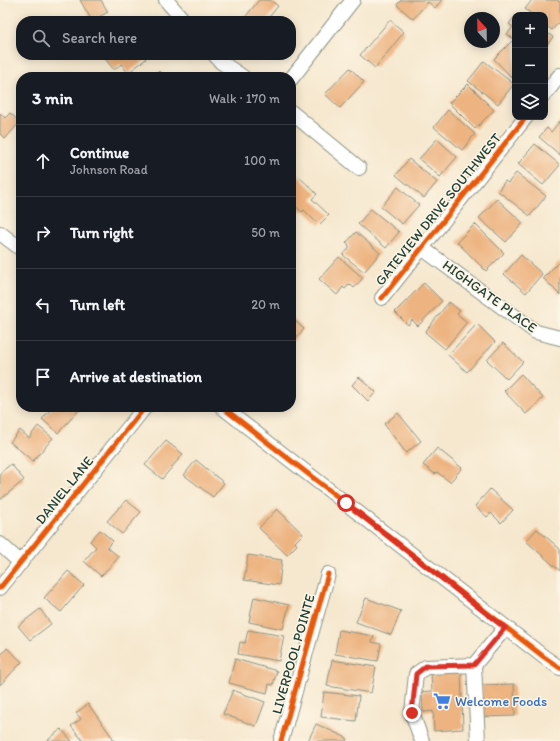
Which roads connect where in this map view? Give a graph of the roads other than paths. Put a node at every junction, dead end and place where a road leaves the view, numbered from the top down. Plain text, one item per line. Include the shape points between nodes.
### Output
1 (166, 0) edge
2 (353, 0) edge
3 (180, 16) edge
4 (219, 60) edge
5 (236, 72) edge
6 (296, 73) edge
7 (296, 116) edge
8 (524, 120) edge
9 (359, 168) dead end
10 (0, 233) edge
11 (16, 245) edge
12 (422, 248) junction
13 (382, 298) dead end
14 (560, 338) edge
15 (141, 412) edge
16 (228, 412) edge
17 (0, 544) edge
18 (21, 563) junction
19 (328, 574) dead end
20 (0, 588) edge
21 (505, 628) junction
22 (474, 665) junction
23 (560, 668) edge
24 (281, 741) edge
25 (422, 741) edge
26 (478, 741) edge

1 - 3 street
2 - 6 street
4 - 5 street
7 - 9 street
8 - 12 street, GATEVIEW DRIVE SOUTHWEST
10 - 11 street
12 - 13 street, GATEVIEW DRIVE SOUTHWEST
12 - 14 street, HIGHGATE PLACE via 536,332
15 - 18 street, DANIEL LANE
16 - 21 street
17 - 18 street
18 - 20 street, DANIEL LANE
19 - 24 street, LIVERPOOL POINTE
21 - 22 street
21 - 23 street
22 - 25 street via 426,666 416,674 412,713
22 - 26 street

